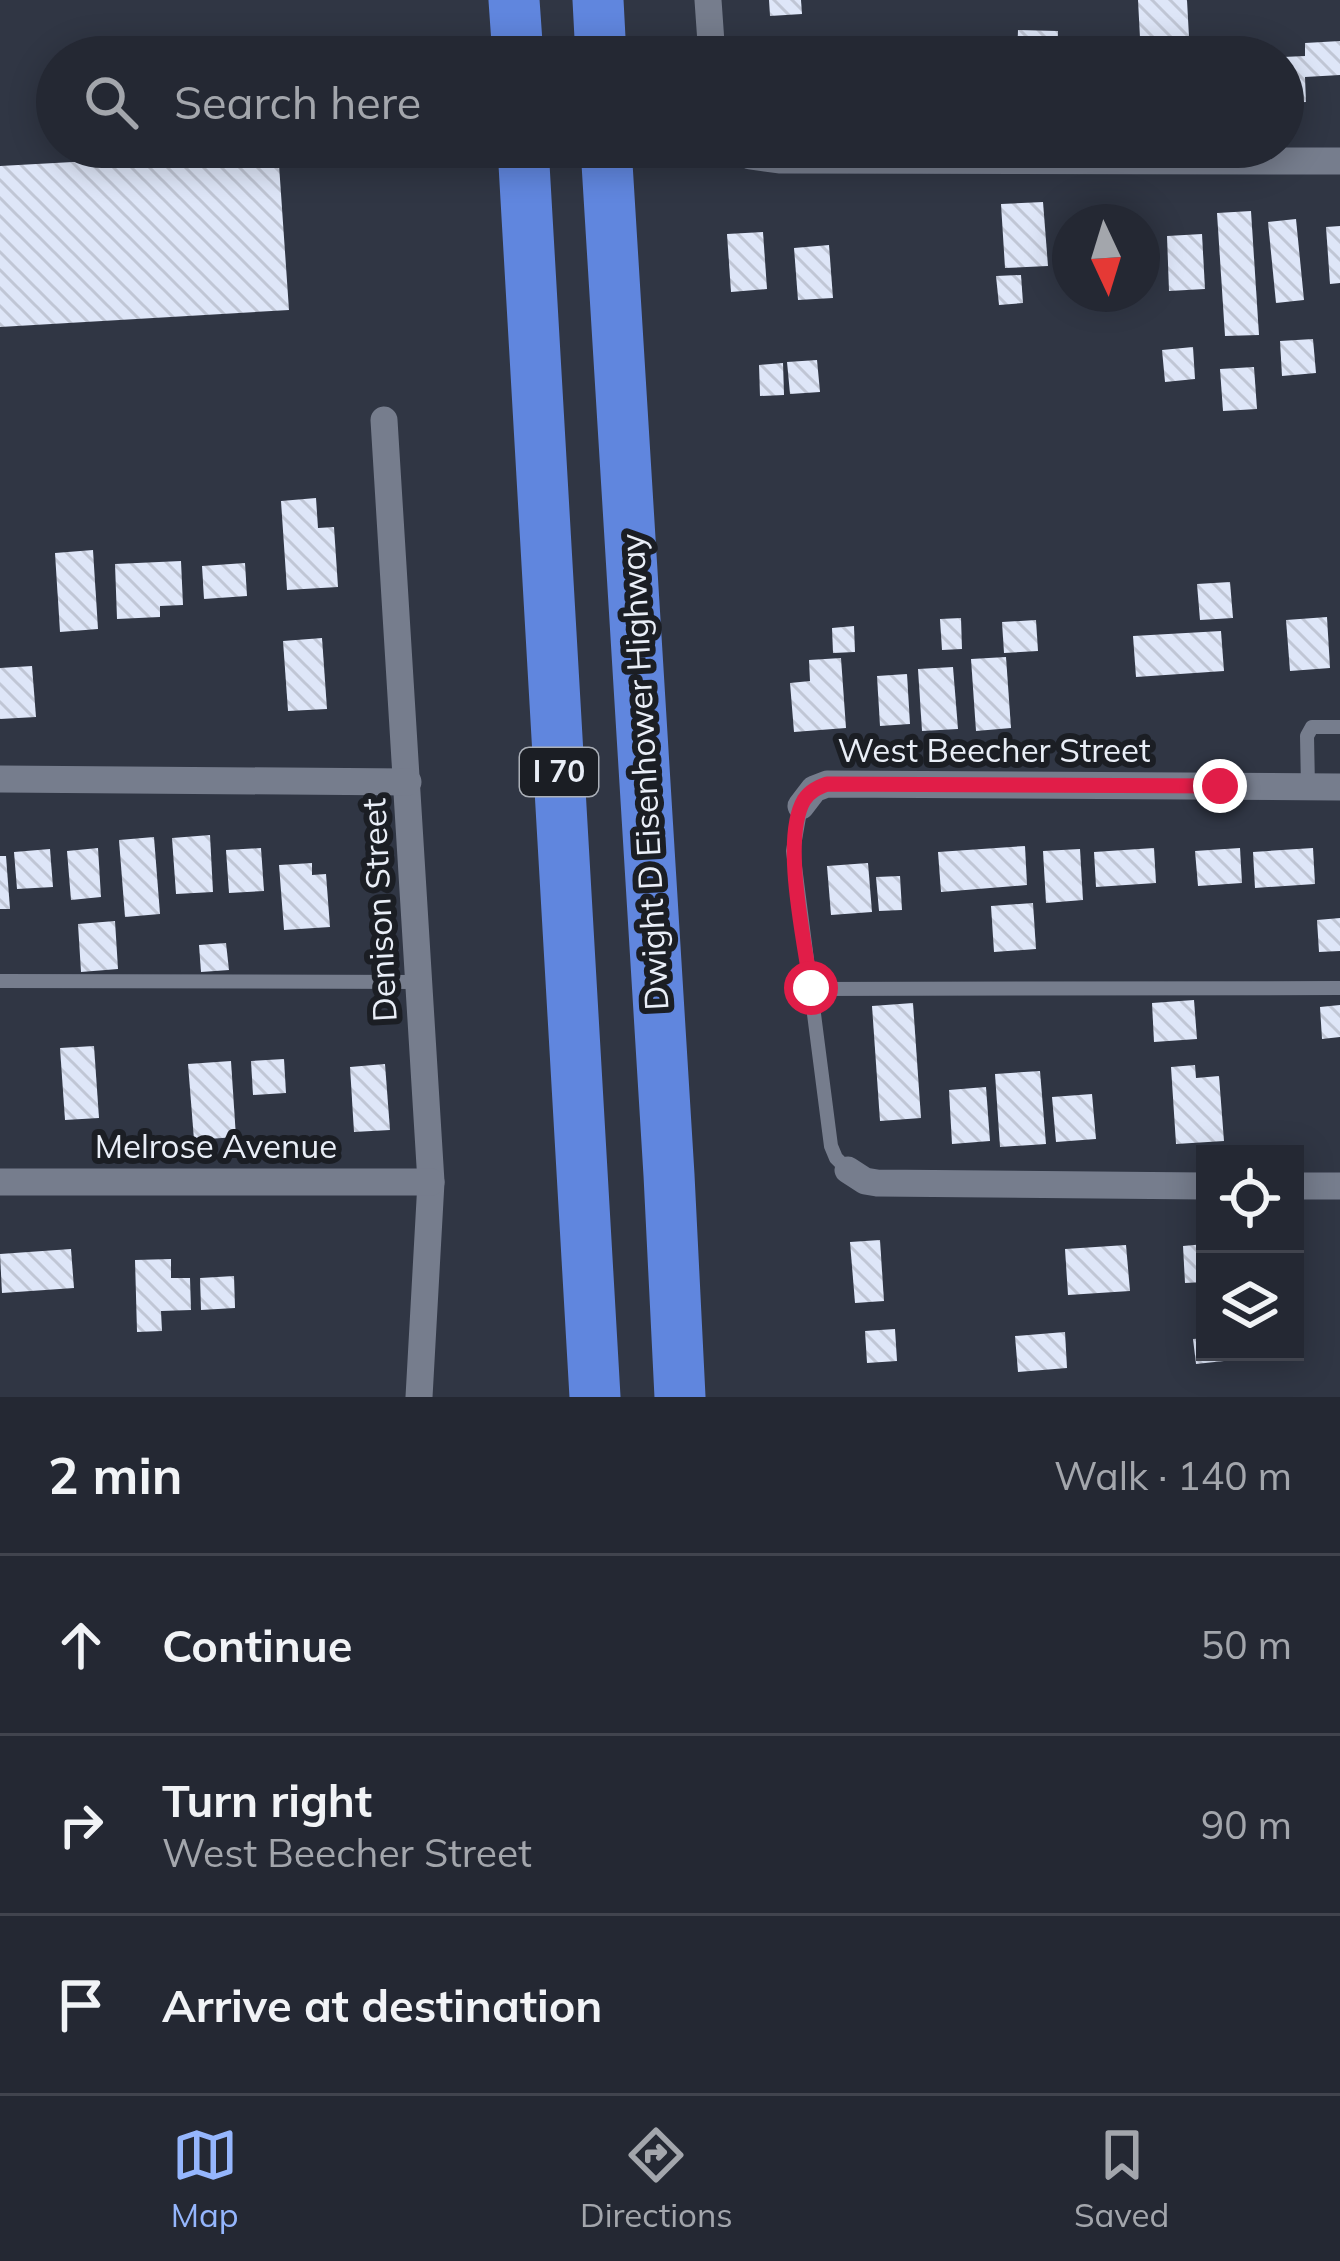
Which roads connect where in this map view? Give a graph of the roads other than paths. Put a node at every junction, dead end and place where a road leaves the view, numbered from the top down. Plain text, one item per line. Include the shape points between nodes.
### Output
1 (514, 0) edge
2 (598, 0) edge
3 (708, 0) edge
4 (517, 36) edge
5 (601, 36) edge
6 (711, 36) edge
7 (1304, 161) edge
8 (1340, 161) edge
9 (524, 168) edge
10 (607, 168) edge
11 (384, 420) dead end
12 (1340, 727) edge
13 (0, 779) edge
14 (408, 782) junction
15 (1308, 787) junction
16 (1340, 787) edge
17 (801, 806) joint
18 (0, 981) edge
19 (419, 982) junction
20 (811, 988) junction
21 (1340, 988) edge
22 (848, 1170) joint
23 (0, 1182) edge
24 (431, 1182) junction
25 (1196, 1186) edge
26 (1304, 1186) edge
27 (1340, 1186) edge
28 (419, 1397) edge
29 (595, 1397) edge
30 (680, 1397) edge

1 - 4 highway
2 - 5 highway
3 - 6 street
7 - 8 street
9 - 29 highway, I 70
10 - 30 highway, Dwight D Eisenhower Highway / I 70
11 - 14 street, Denison Street
12 - 15 lane via 1312,728 1307,736
13 - 14 street
14 - 19 street, Denison Street
15 - 16 street, West Beecher Street
15 - 17 street, West Beecher Street via 827,784
17 - 20 lane via 793,851
18 - 19 lane
19 - 24 street, Denison Street
20 - 21 lane
20 - 22 lane via 831,1146
22 - 25 street via 877,1183
23 - 24 street, Melrose Avenue
24 - 28 street, Denison Street
26 - 27 street

